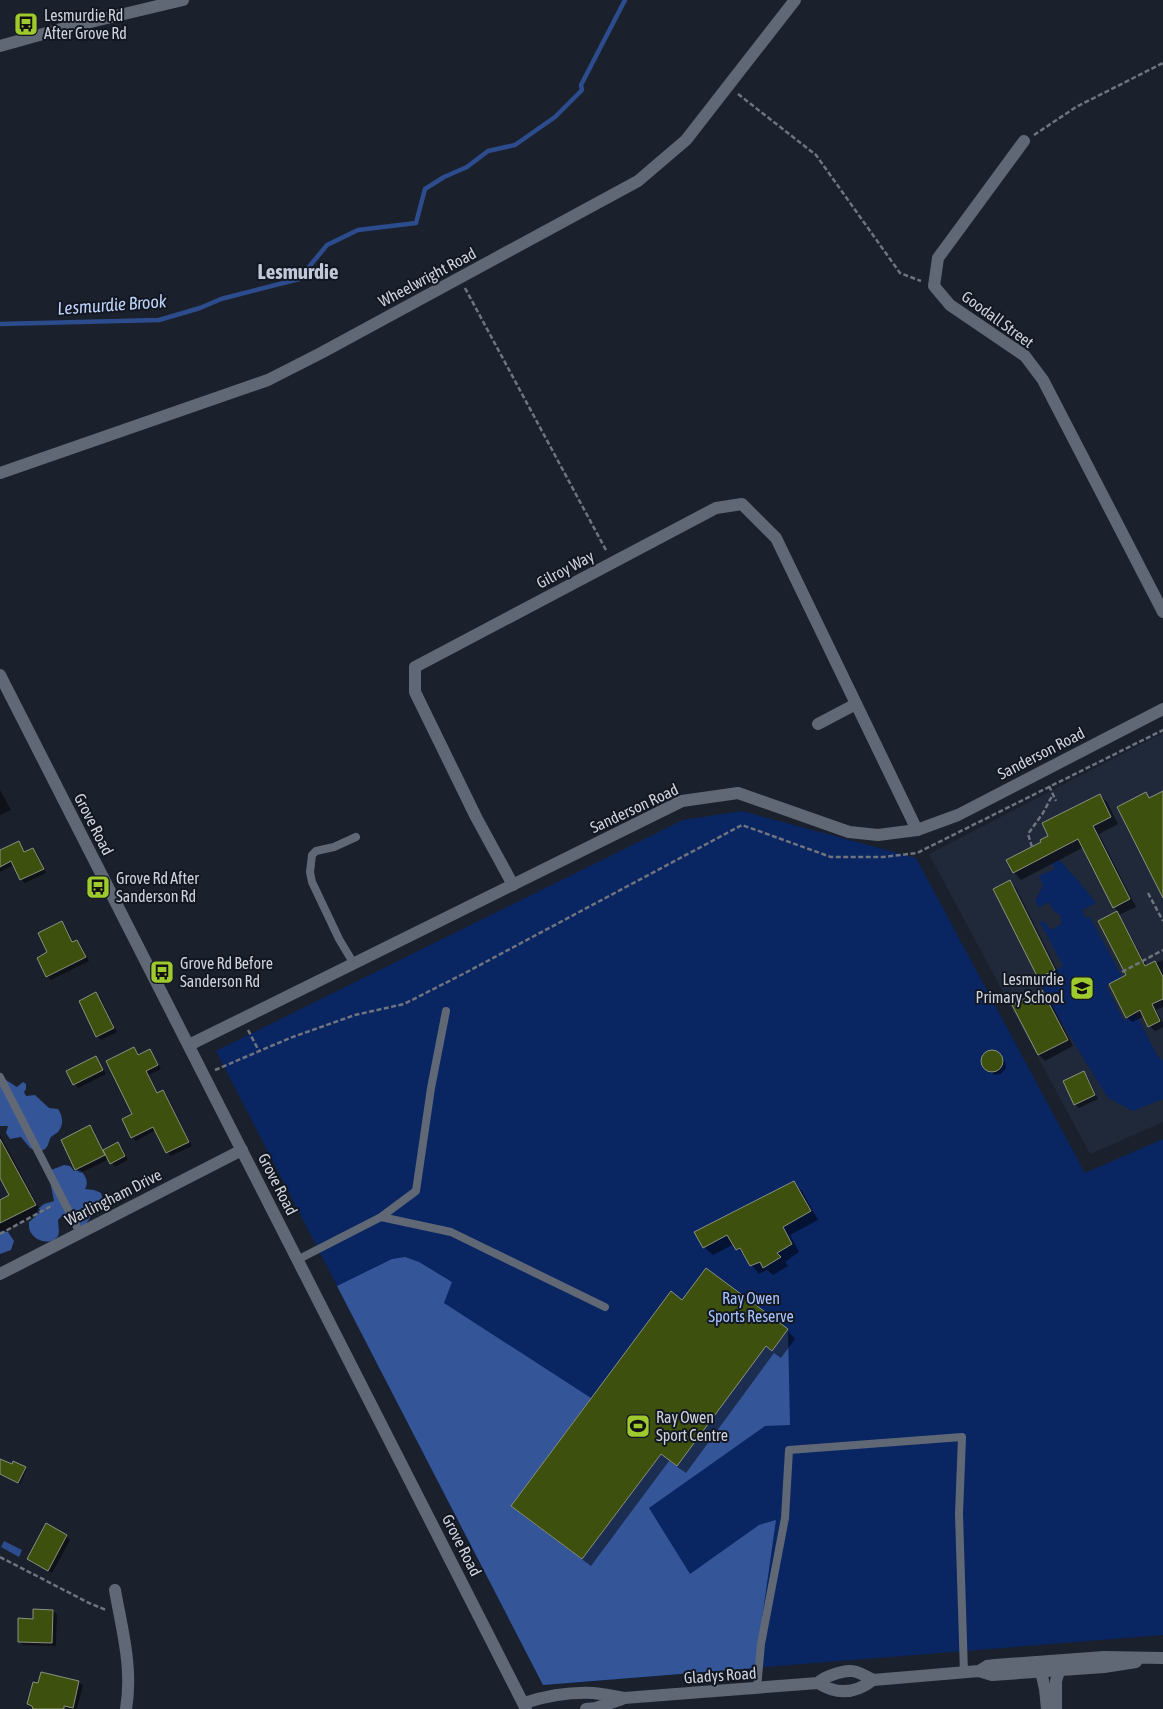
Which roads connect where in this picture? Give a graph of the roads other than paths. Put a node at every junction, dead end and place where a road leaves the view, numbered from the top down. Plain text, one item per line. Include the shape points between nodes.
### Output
1 (183, 0) edge
2 (795, 0) edge
3 (0, 46) edge
4 (1024, 141) road end
5 (0, 473) edge
6 (1163, 612) edge
7 (0, 675) edge
8 (856, 704) junction
9 (1163, 709) edge
10 (818, 724) dead end
11 (917, 830) junction
12 (356, 837) dead end
13 (513, 885) junction
14 (354, 964) junction
15 (446, 1011) dead end
16 (189, 1045) junction
17 (0, 1077) edge
18 (242, 1150) junction
19 (381, 1217) junction
20 (80, 1233) junction
21 (299, 1259) junction
22 (0, 1274) edge
23 (605, 1307) dead end
24 (115, 1590) dead end
25 (1157, 1658) edge
26 (1059, 1666) junction
27 (1039, 1667) junction
28 (964, 1673) junction
29 (873, 1680) junction
30 (818, 1683) junction
31 (758, 1688) junction
32 (624, 1698) junction
33 (525, 1706) edge
34 (126, 1709) edge
35 (586, 1709) edge
36 (1047, 1709) edge
37 (1056, 1709) edge

1 - 3 street
2 - 5 street, Wheelwright Road via 686,140 638,181 268,380
4 - 6 street, Goodall Street via 938,258 934,286 950,305 1025,356 1043,380
7 - 16 street, Grove Road
8 - 10 street
8 - 11 street, Gilroy Way
8 - 13 street, Gilroy Way via 776,538 742,504 716,508 612,562 414,667 415,692
9 - 11 street, Sanderson Road via 958,815
11 - 13 street, Sanderson Road via 878,835 850,832 738,793 682,801
12 - 14 lane via 316,851 312,855 310,872 339,939
13 - 14 street, Sanderson Road
14 - 16 street, Sanderson Road
15 - 19 lane via 416,1191
16 - 18 street, Grove Road
17 - 20 lane
18 - 20 street, Warlingham Drive
18 - 21 street, Grove Road
19 - 21 lane
19 - 23 lane via 452,1232
20 - 22 street, Warlingham Drive
21 - 33 street, Grove Road
24 - 34 street via 128,1661
25 - 26 street, Gladys Road via 1119,1657
26 - 27 street, Gladys Road
26 - 37 street
27 - 28 street, Gladys Road via 987,1666 979,1672
27 - 36 street
28 - 29 street, Gladys Road
28 - 31 lane via 960,1514 962,1437 789,1450 785,1518 761,1644
29 - 30 street, Gladys Road via 842,1692
29 - 30 street, Gladys Road via 847,1670
30 - 31 street, Gladys Road
31 - 32 street, Gladys Road
32 - 33 street, Gladys Road via 593,1693 558,1695 541,1698
32 - 35 street, Gladys Road

